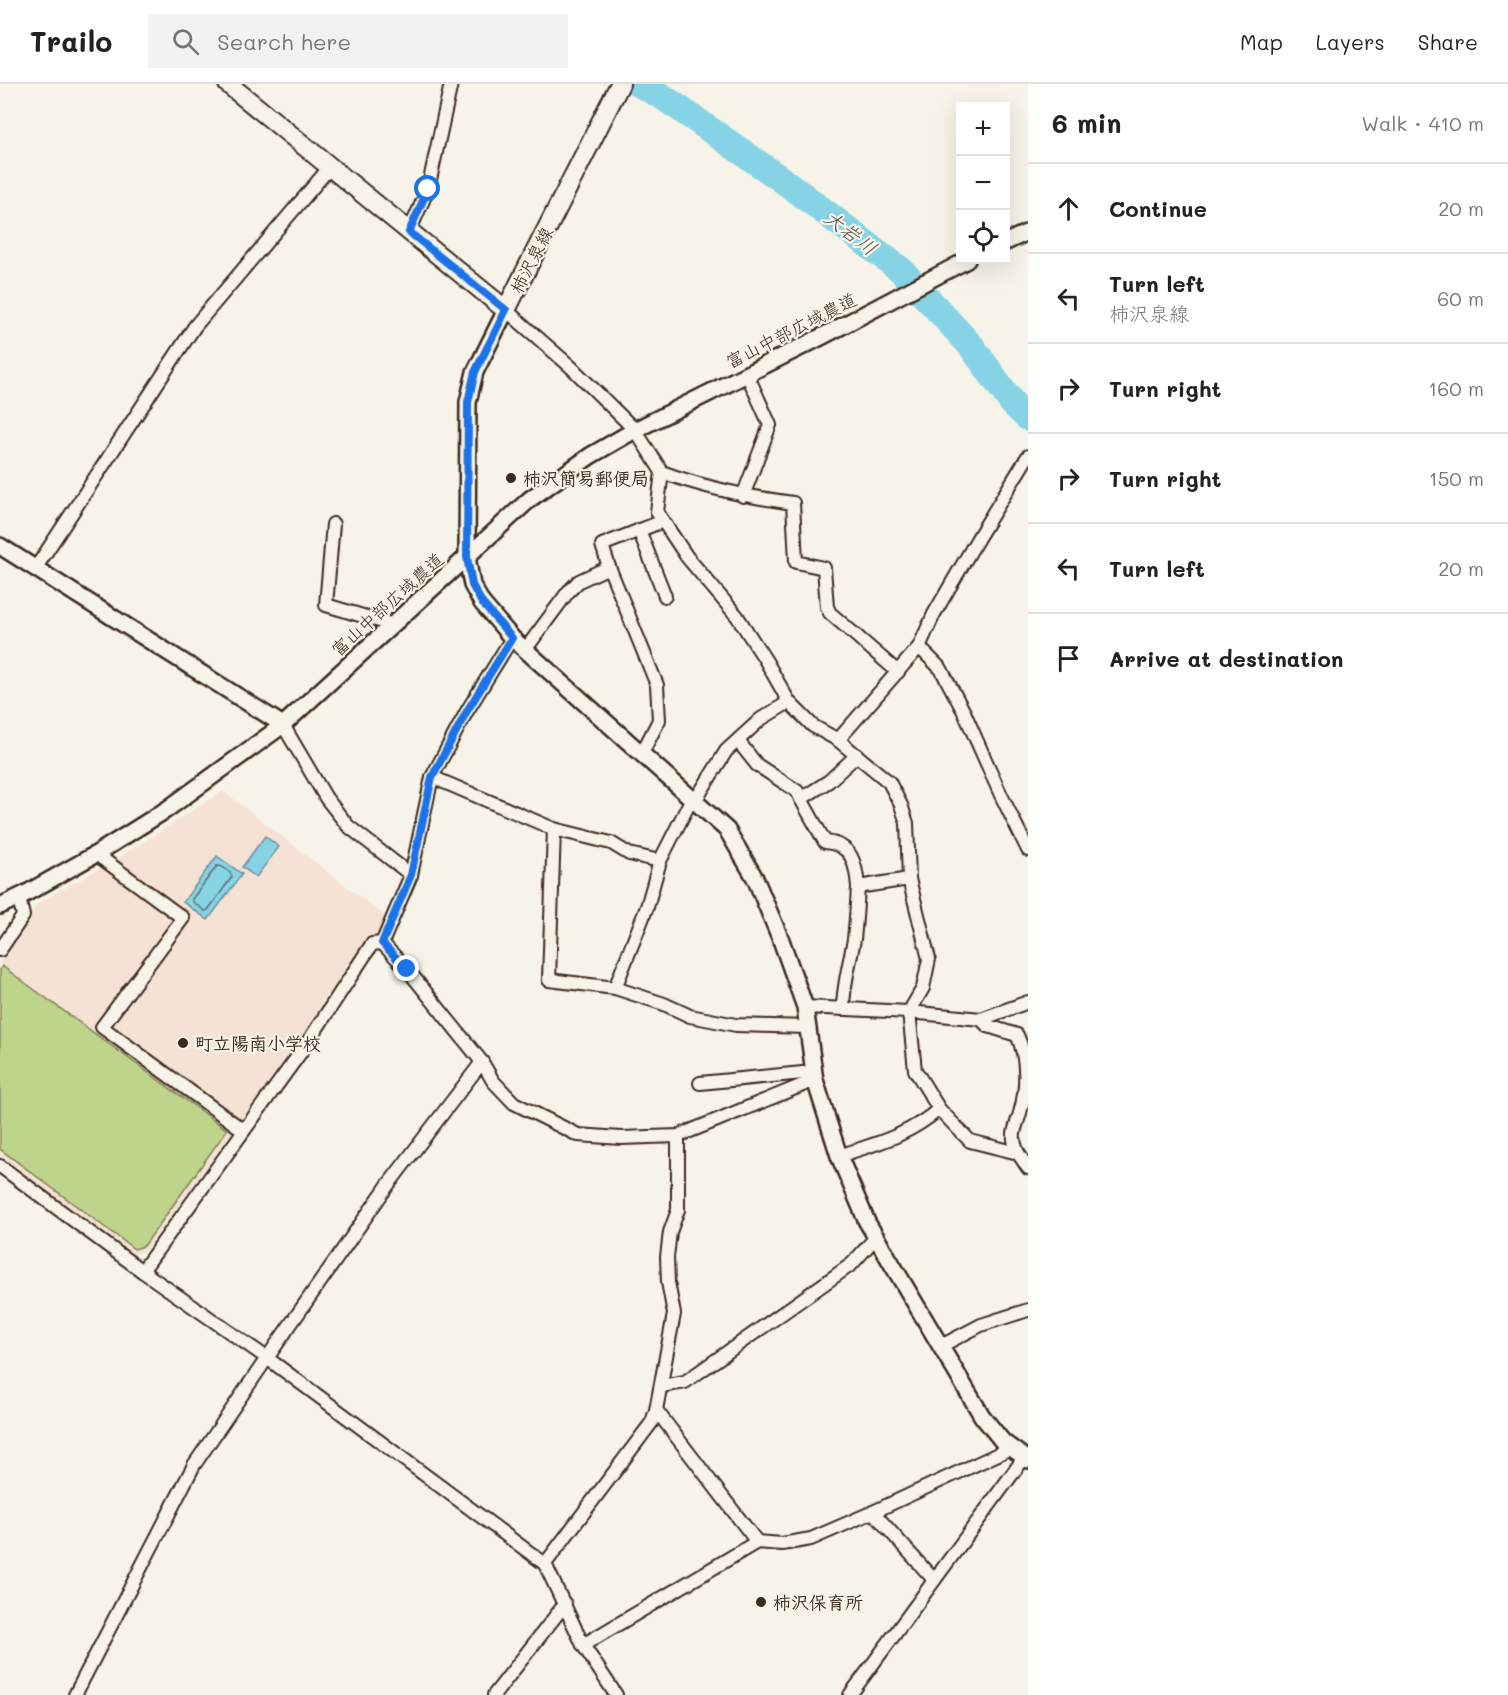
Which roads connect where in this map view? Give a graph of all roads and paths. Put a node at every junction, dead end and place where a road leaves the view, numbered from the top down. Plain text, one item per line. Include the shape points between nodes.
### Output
1 (228, 84) edge
2 (451, 84) edge
3 (618, 87) edge
4 (330, 167) junction
5 (409, 232) junction
6 (1028, 232) edge
7 (1010, 240) edge
8 (958, 264) edge
9 (506, 310) junction
10 (747, 374) junction
11 (635, 430) junction
12 (1028, 456) edge
13 (662, 472) junction
14 (743, 496) junction
15 (663, 521) junction
16 (333, 524) dead end
17 (639, 531) junction
18 (0, 546) edge
19 (467, 557) junction
20 (609, 567) junction
21 (35, 569) junction
22 (665, 596) dead end
23 (393, 625) junction
24 (512, 638) junction
25 (919, 647) junction
26 (525, 650) junction
27 (898, 672) junction
28 (789, 702) junction
29 (283, 725) junction
30 (838, 740) junction
31 (738, 741) junction
32 (642, 753) junction
33 (856, 755) junction
34 (432, 777) junction
35 (694, 799) junction
36 (801, 799) junction
37 (554, 829) junction
38 (1028, 850) edge
39 (96, 854) junction
40 (660, 861) junction
41 (411, 875) junction
42 (909, 879) junction
43 (858, 887) junction
44 (19, 897) junction
45 (0, 906) edge
46 (382, 943) junction
47 (0, 950) edge
48 (615, 988) junction
49 (1028, 1002) edge
50 (805, 1007) junction
51 (843, 1009) junction
52 (909, 1012) junction
53 (981, 1019) junction
54 (807, 1028) junction
55 (482, 1062) junction
56 (814, 1076) junction
57 (700, 1083) dead end
58 (939, 1109) junction
59 (243, 1130) junction
60 (678, 1136) junction
61 (1018, 1153) junction
62 (839, 1156) junction
63 (0, 1166) edge
64 (1028, 1168) edge
65 (876, 1237) junction
66 (142, 1270) junction
67 (1028, 1310) edge
68 (941, 1346) junction
69 (267, 1358) junction
70 (661, 1386) junction
71 (656, 1410) junction
72 (1011, 1448) junction
73 (1026, 1459) edge
74 (873, 1512) junction
75 (757, 1542) junction
76 (545, 1564) junction
77 (934, 1580) junction
78 (565, 1604) junction
79 (583, 1645) junction
80 (75, 1695) edge
81 (494, 1695) edge
82 (616, 1695) edge
83 (850, 1695) edge

1 - 4 main road, 柿沢泉線
2 - 5 street via 428,189
3 - 9 main road, 柿沢泉線
4 - 5 main road, 柿沢泉線
4 - 21 street via 195,326
5 - 9 main road, 柿沢泉線
6 - 7 street
8 - 10 street, 富山中部広域農道
9 - 11 street
9 - 19 street via 475,372 468,402
10 - 11 street, 富山中部広域農道
10 - 14 street via 770,425
11 - 13 street
11 - 19 street, 富山中部広域農道 via 590,456 530,500
12 - 25 street via 934,614
13 - 14 street
13 - 15 street via 657,512
14 - 27 street via 793,503 796,561 824,568 830,613
15 - 17 street
15 - 28 street via 737,616
16 - 23 street via 326,605
17 - 20 street via 602,545
17 - 22 street
18 - 21 street
19 - 23 street, 富山中部広域農道
19 - 24 street via 472,585 482,603
20 - 26 street via 579,581
20 - 32 street via 657,685 659,720
21 - 29 street
23 - 29 street, 富山中部広域農道
24 - 26 street
24 - 34 street
25 - 27 street
25 - 38 street via 941,669
26 - 32 street
27 - 30 street
28 - 30 street via 813,726
28 - 31 street via 761,719
29 - 39 street, 富山中部広域農道 via 166,810
29 - 41 street via 326,798 348,826
30 - 33 street
31 - 35 street via 726,751
31 - 36 street via 757,765 797,791
32 - 35 street
33 - 36 street via 829,782
33 - 42 street via 889,782 901,805 907,823
34 - 37 street
34 - 41 street
35 - 40 street
35 - 50 street via 727,830 755,878
36 - 43 street via 825,842 836,843 852,856
37 - 40 street via 611,843 629,854
37 - 48 street via 549,980
39 - 44 street, 富山中部広域農道
39 - 59 street via 183,918 102,1027
40 - 48 street via 647,907
41 - 46 street
42 - 43 street
42 - 52 street via 929,959 923,988
43 - 51 street
44 - 45 street, 富山中部広域農道
44 - 47 street via 23,916
46 - 55 street
46 - 59 street via 372,944 306,1045
48 - 54 street via 690,1016 736,1026
49 - 53 street
50 - 51 street
50 - 54 street
51 - 52 street
52 - 53 street
52 - 58 street via 915,1070
53 - 61 street via 988,1026 1017,1035 1021,1043 1024,1095 1013,1129
54 - 56 street
55 - 60 street via 493,1081 514,1103 578,1136
55 - 69 street via 388,1185
56 - 57 street
56 - 60 street
56 - 62 street
58 - 61 street via 970,1141
58 - 62 street via 922,1124 900,1135
59 - 66 street
60 - 70 street via 678,1210 667,1257 674,1314
61 - 64 street
62 - 65 street
63 - 66 street
65 - 68 street
65 - 70 street via 852,1264 704,1369 685,1382
66 - 69 street
67 - 68 street via 981,1325
68 - 72 street via 981,1416
69 - 76 street
69 - 80 street via 194,1465
70 - 71 street
71 - 75 street
71 - 76 street via 652,1422
72 - 73 street
72 - 74 street
73 - 77 street
74 - 75 street via 811,1539 782,1544
74 - 77 street
75 - 79 street
76 - 78 street
77 - 83 street
78 - 79 street
78 - 81 street
79 - 82 street

